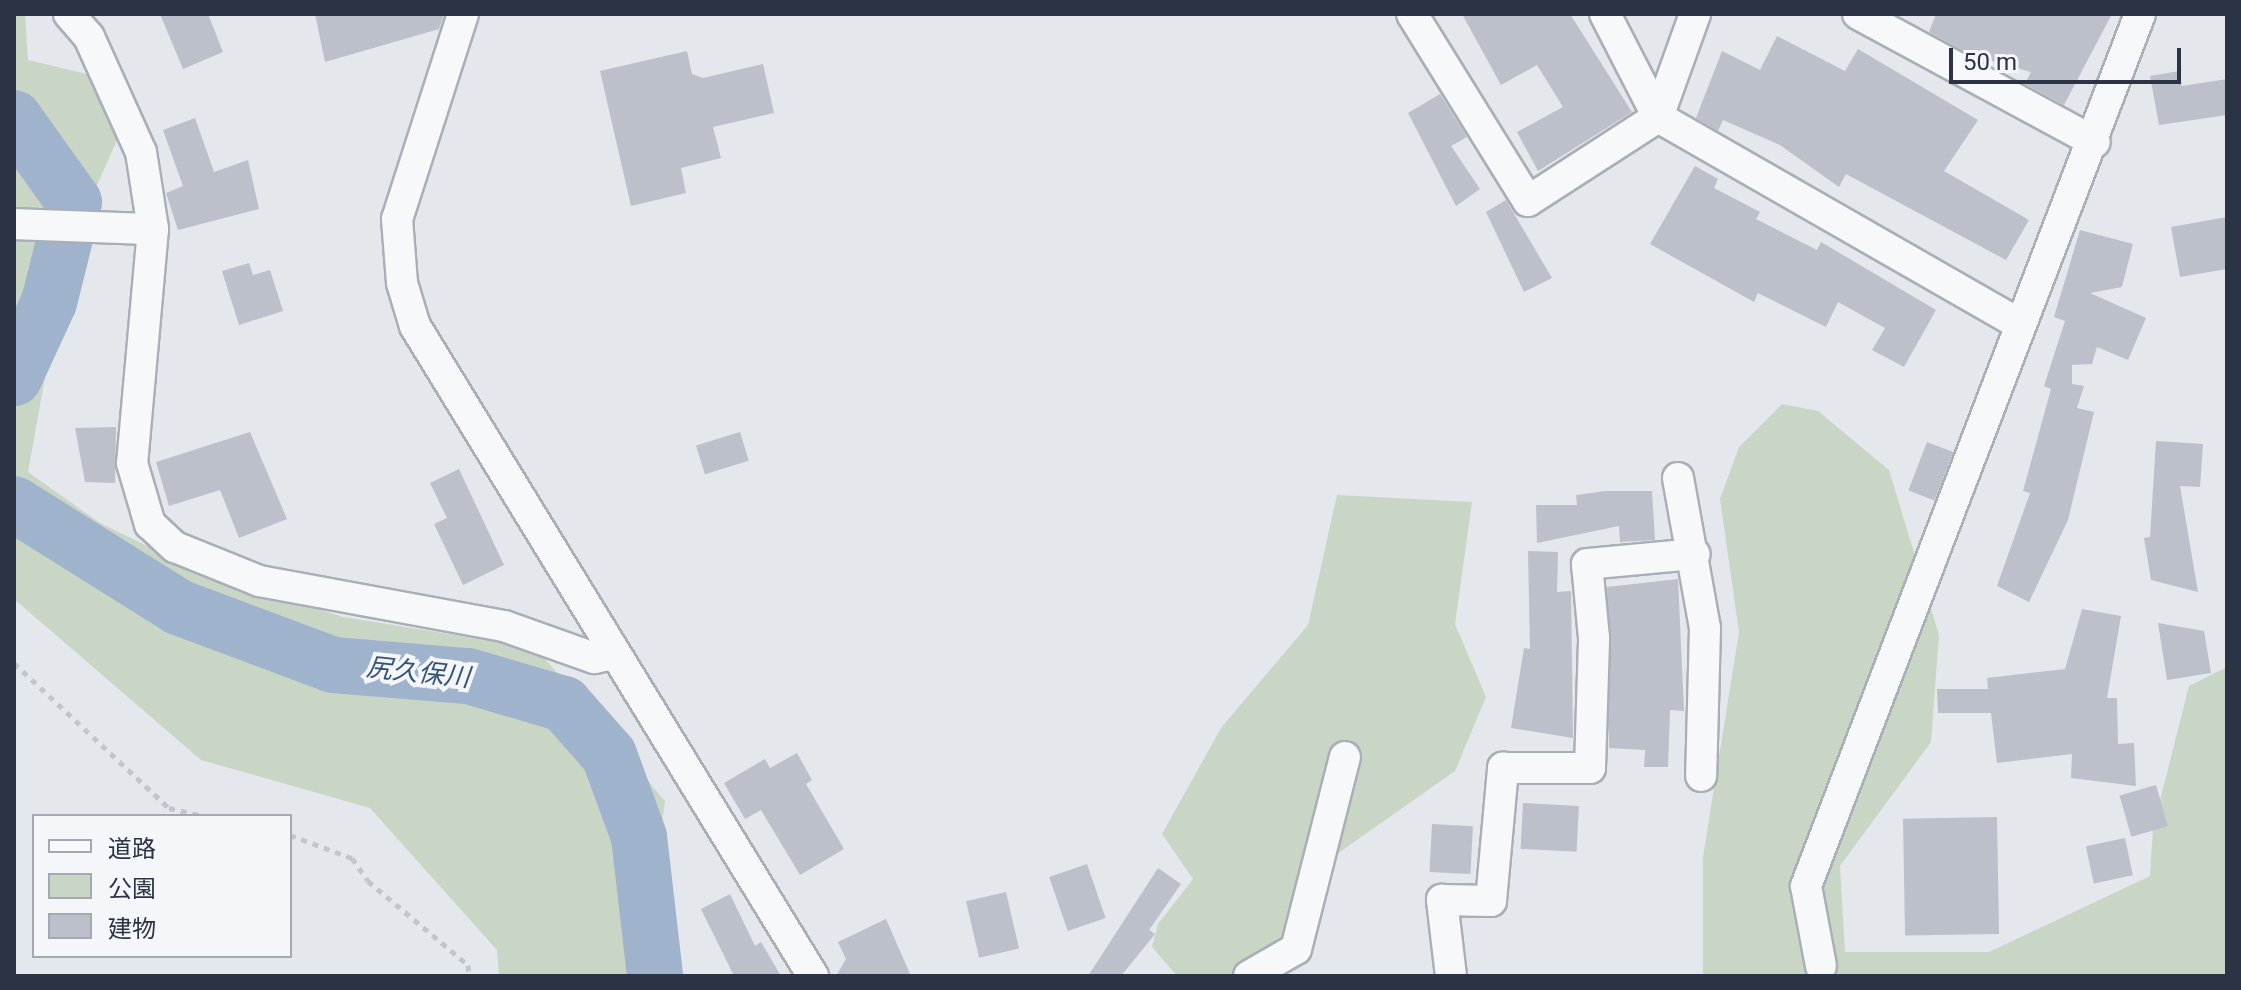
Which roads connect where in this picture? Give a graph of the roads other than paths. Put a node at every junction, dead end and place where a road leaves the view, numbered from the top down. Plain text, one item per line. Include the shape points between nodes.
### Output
1 (69, 14) edge
2 (463, 14) edge
3 (1412, 14) edge
4 (1605, 14) edge
5 (1695, 14) edge
6 (1858, 14) edge
7 (2140, 14) edge
8 (1900, 26) edge
9 (1658, 117) junction
10 (2095, 142) junction
11 (14, 224) edge
12 (153, 229) junction
13 (2019, 324) junction
14 (1678, 478) dead end
15 (1695, 554) junction
16 (613, 654) junction
17 (1345, 757) dead end
18 (1701, 776) dead end
19 (1821, 966) dead end
20 (813, 976) edge
21 (1249, 976) edge
22 (1451, 976) edge

1 - 12 street via 89,37 141,152
2 - 16 street via 405,180 397,219 402,283 415,326
3 - 9 street via 1528,201
4 - 9 street
5 - 9 street
6 - 8 street
7 - 10 street
8 - 10 street
9 - 13 street
10 - 13 street
11 - 12 street
12 - 16 street via 132,463 137,498 158,532 175,547 315,597 504,626 594,658
13 - 19 street via 1806,886
14 - 15 street
15 - 18 street via 1705,628
15 - 22 street via 1587,564 1594,638 1590,768 1503,768 1491,901 1442,900
16 - 20 street
17 - 21 street via 1296,949

